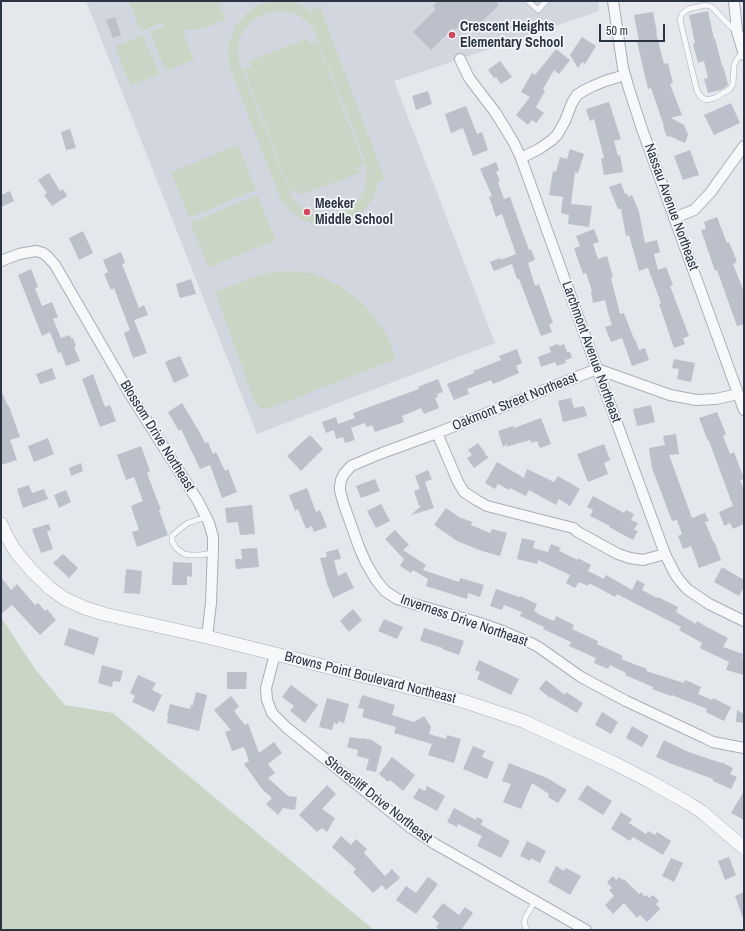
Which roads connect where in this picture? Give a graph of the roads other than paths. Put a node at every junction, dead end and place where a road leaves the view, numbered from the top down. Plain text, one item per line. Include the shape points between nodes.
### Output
1 (528, 1) edge
2 (546, 1) edge
3 (613, 1) edge
4 (734, 1) edge
5 (736, 31) junction
6 (744, 54) edge
7 (460, 59) dead end
8 (625, 75) junction
9 (744, 146) edge
10 (521, 158) junction
11 (674, 218) junction
12 (1, 261) edge
13 (597, 369) junction
14 (738, 394) junction
15 (744, 410) edge
16 (437, 433) junction
17 (344, 474) joint
18 (206, 517) junction
19 (1, 524) edge
20 (213, 553) junction
21 (665, 554) junction
22 (744, 621) edge
23 (207, 637) junction
24 (275, 654) junction
25 (744, 748) edge
26 (744, 848) edge
27 (535, 901) junction
28 (528, 930) edge
29 (586, 930) edge

1 - 2 lane via 538,10
3 - 8 street, Nassau Avenue Northeast
4 - 5 street
5 - 6 street
5 - 6 lane via 712,7 706,5 688,9 682,14 680,20 697,91 701,97 706,100 715,98 730,89 733,84 734,65
7 - 10 street, Larchmont Avenue Northeast via 469,78 495,112
8 - 10 street via 577,95 557,135 539,149
8 - 11 street, Nassau Avenue Northeast
9 - 11 street via 710,193 694,210
10 - 13 street, Larchmont Avenue Northeast
11 - 14 street, Nassau Avenue Northeast
12 - 18 street, Blossom Drive Northeast via 36,251 48,257 55,265 131,396
13 - 14 street via 670,395 696,400
13 - 16 street, Oakmont Street Northeast
13 - 21 street, Larchmont Avenue Northeast
14 - 15 street, Nassau Avenue Northeast
16 - 17 street, Oakmont Street Northeast via 351,466
16 - 21 street via 464,492 487,506 573,528 618,554 630,558 644,560
17 - 25 street, Inverness Drive Northeast via 340,491 359,547 372,574 385,591 397,599 480,623 533,644 581,677 626,700 713,742
18 - 20 street, Blossom Drive Northeast via 213,537
18 - 20 lane via 188,523 172,536 172,540 176,548 184,554
19 - 23 street, Browns Point Boulevard Northeast via 16,552 32,571 65,599 104,614
20 - 23 street, Blossom Drive Northeast
21 - 22 street, Larchmont Avenue Northeast via 687,590
23 - 24 street, Browns Point Boulevard Northeast
24 - 26 street, Browns Point Boulevard Northeast via 455,699 523,721 628,770 688,803
24 - 27 street, Shorecliff Drive Northeast via 266,688 272,714 411,828
27 - 28 lane via 524,922
27 - 29 street, Shorecliff Drive Northeast

